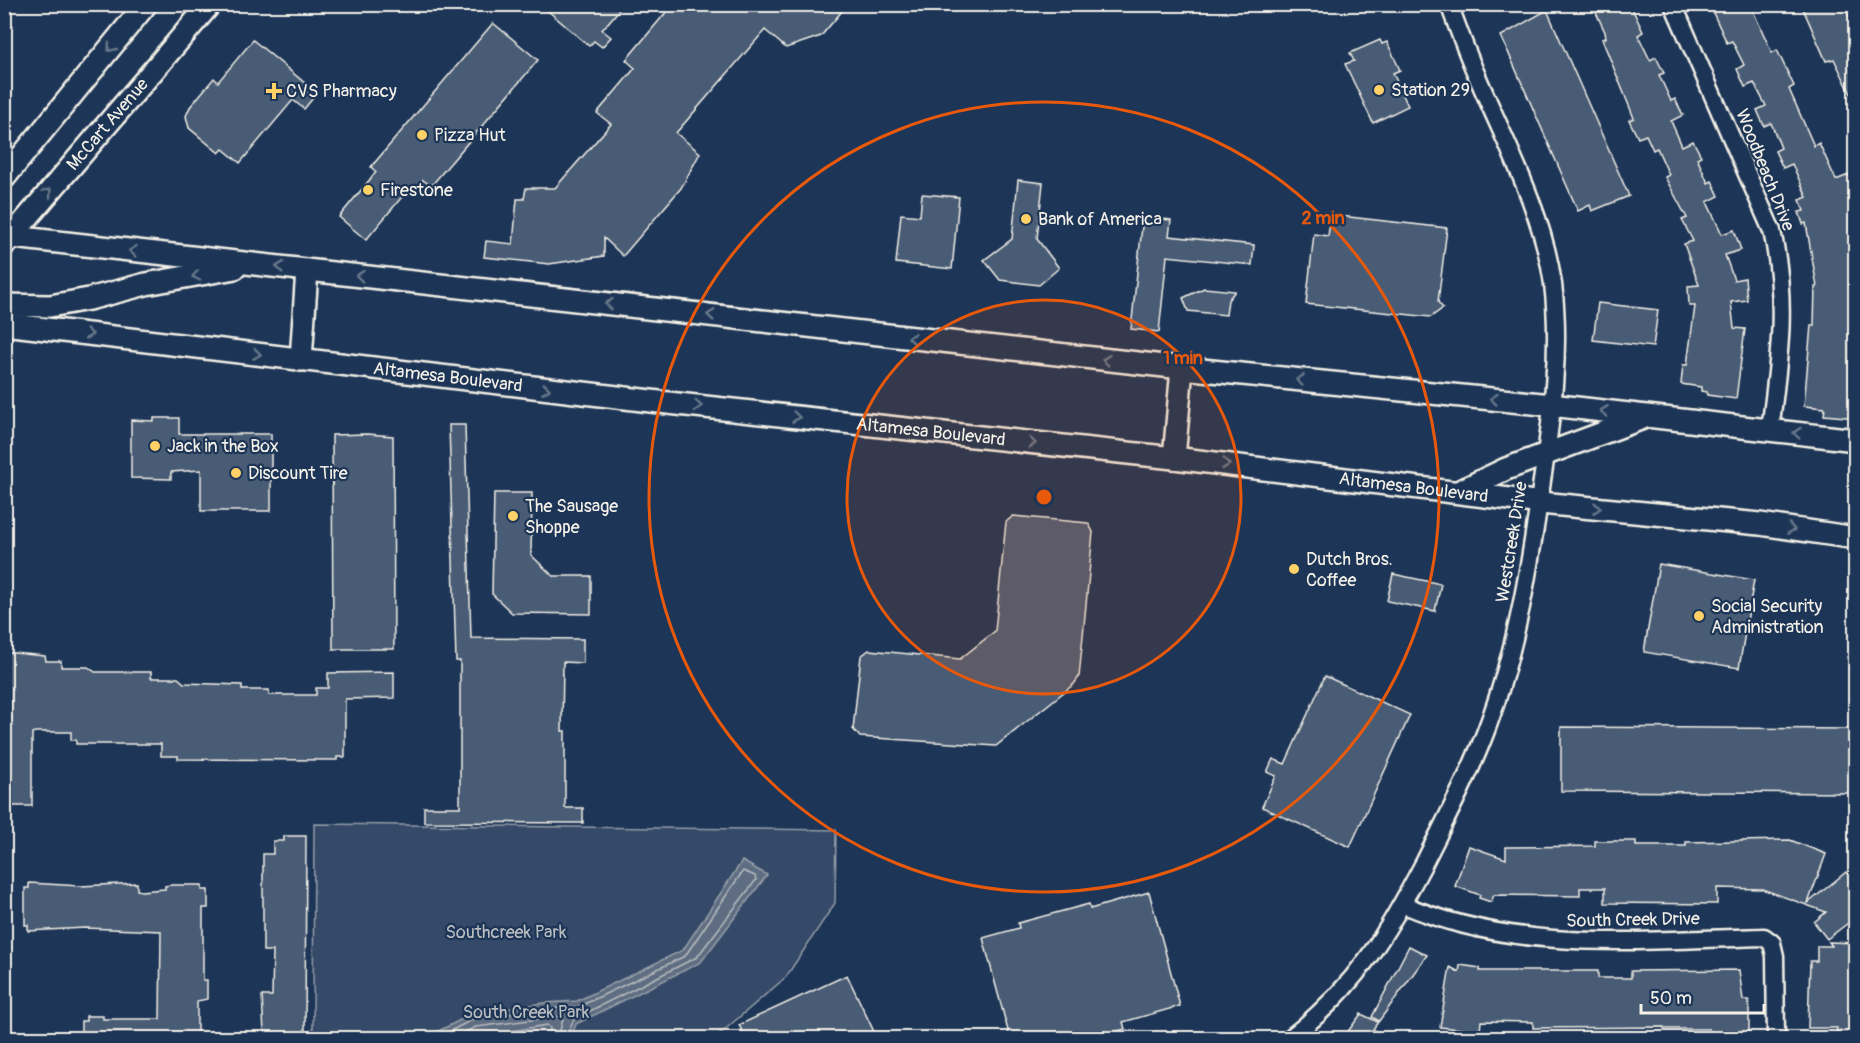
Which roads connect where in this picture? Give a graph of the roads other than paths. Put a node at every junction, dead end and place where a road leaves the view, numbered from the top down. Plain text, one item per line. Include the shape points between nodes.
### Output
1 (146, 4) edge
2 (210, 4) edge
3 (1449, 4) edge
4 (1673, 4) edge
5 (4, 178) edge
6 (6, 239) edge
7 (253, 264) junction
8 (307, 270) junction
9 (4, 305) edge
10 (4, 324) edge
11 (301, 360) junction
12 (1182, 368) junction
13 (1552, 405) junction
14 (1647, 416) junction
15 (1770, 430) junction
16 (1856, 440) edge
17 (1546, 455) junction
18 (1174, 458) junction
19 (1457, 492) junction
20 (1539, 502) junction
21 (1856, 538) edge
22 (1402, 904) junction
23 (1290, 1038) edge
24 (1776, 1038) edge

1 -> 5 main road
6 -> 2 main road, McCart Avenue
3 - 13 street, Westcreek Drive via 1544,240 1553,285 1556,358
4 - 15 street, Woodbeach Drive via 1774,241 1781,270 1782,311
7 -> 6 main road
8 -> 7 main road
7 -> 9 main road via 50,306
8 - 11 main road
12 -> 8 main road
10 -> 11 main road, Altamesa Boulevard
11 -> 18 main road, Altamesa Boulevard
13 -> 12 main road
12 - 18 main road
14 -> 13 main road
13 - 17 street, Westcreek Drive
14 - 15 main road
14 - 17 main road
16 -> 15 main road
17 - 19 main road
17 - 20 street, Westcreek Drive
18 -> 19 main road, Altamesa Boulevard
19 - 20 main road, Altamesa Boulevard
20 -> 21 main road, Altamesa Boulevard via 1760,524
20 - 22 street, Westcreek Drive via 1512,650 1487,728 1455,802
22 - 23 street, Westcreek Drive via 1354,979 1320,1015
22 - 24 street, South Creek Drive via 1452,922 1512,936 1566,941 1764,937 1772,943 1775,956

